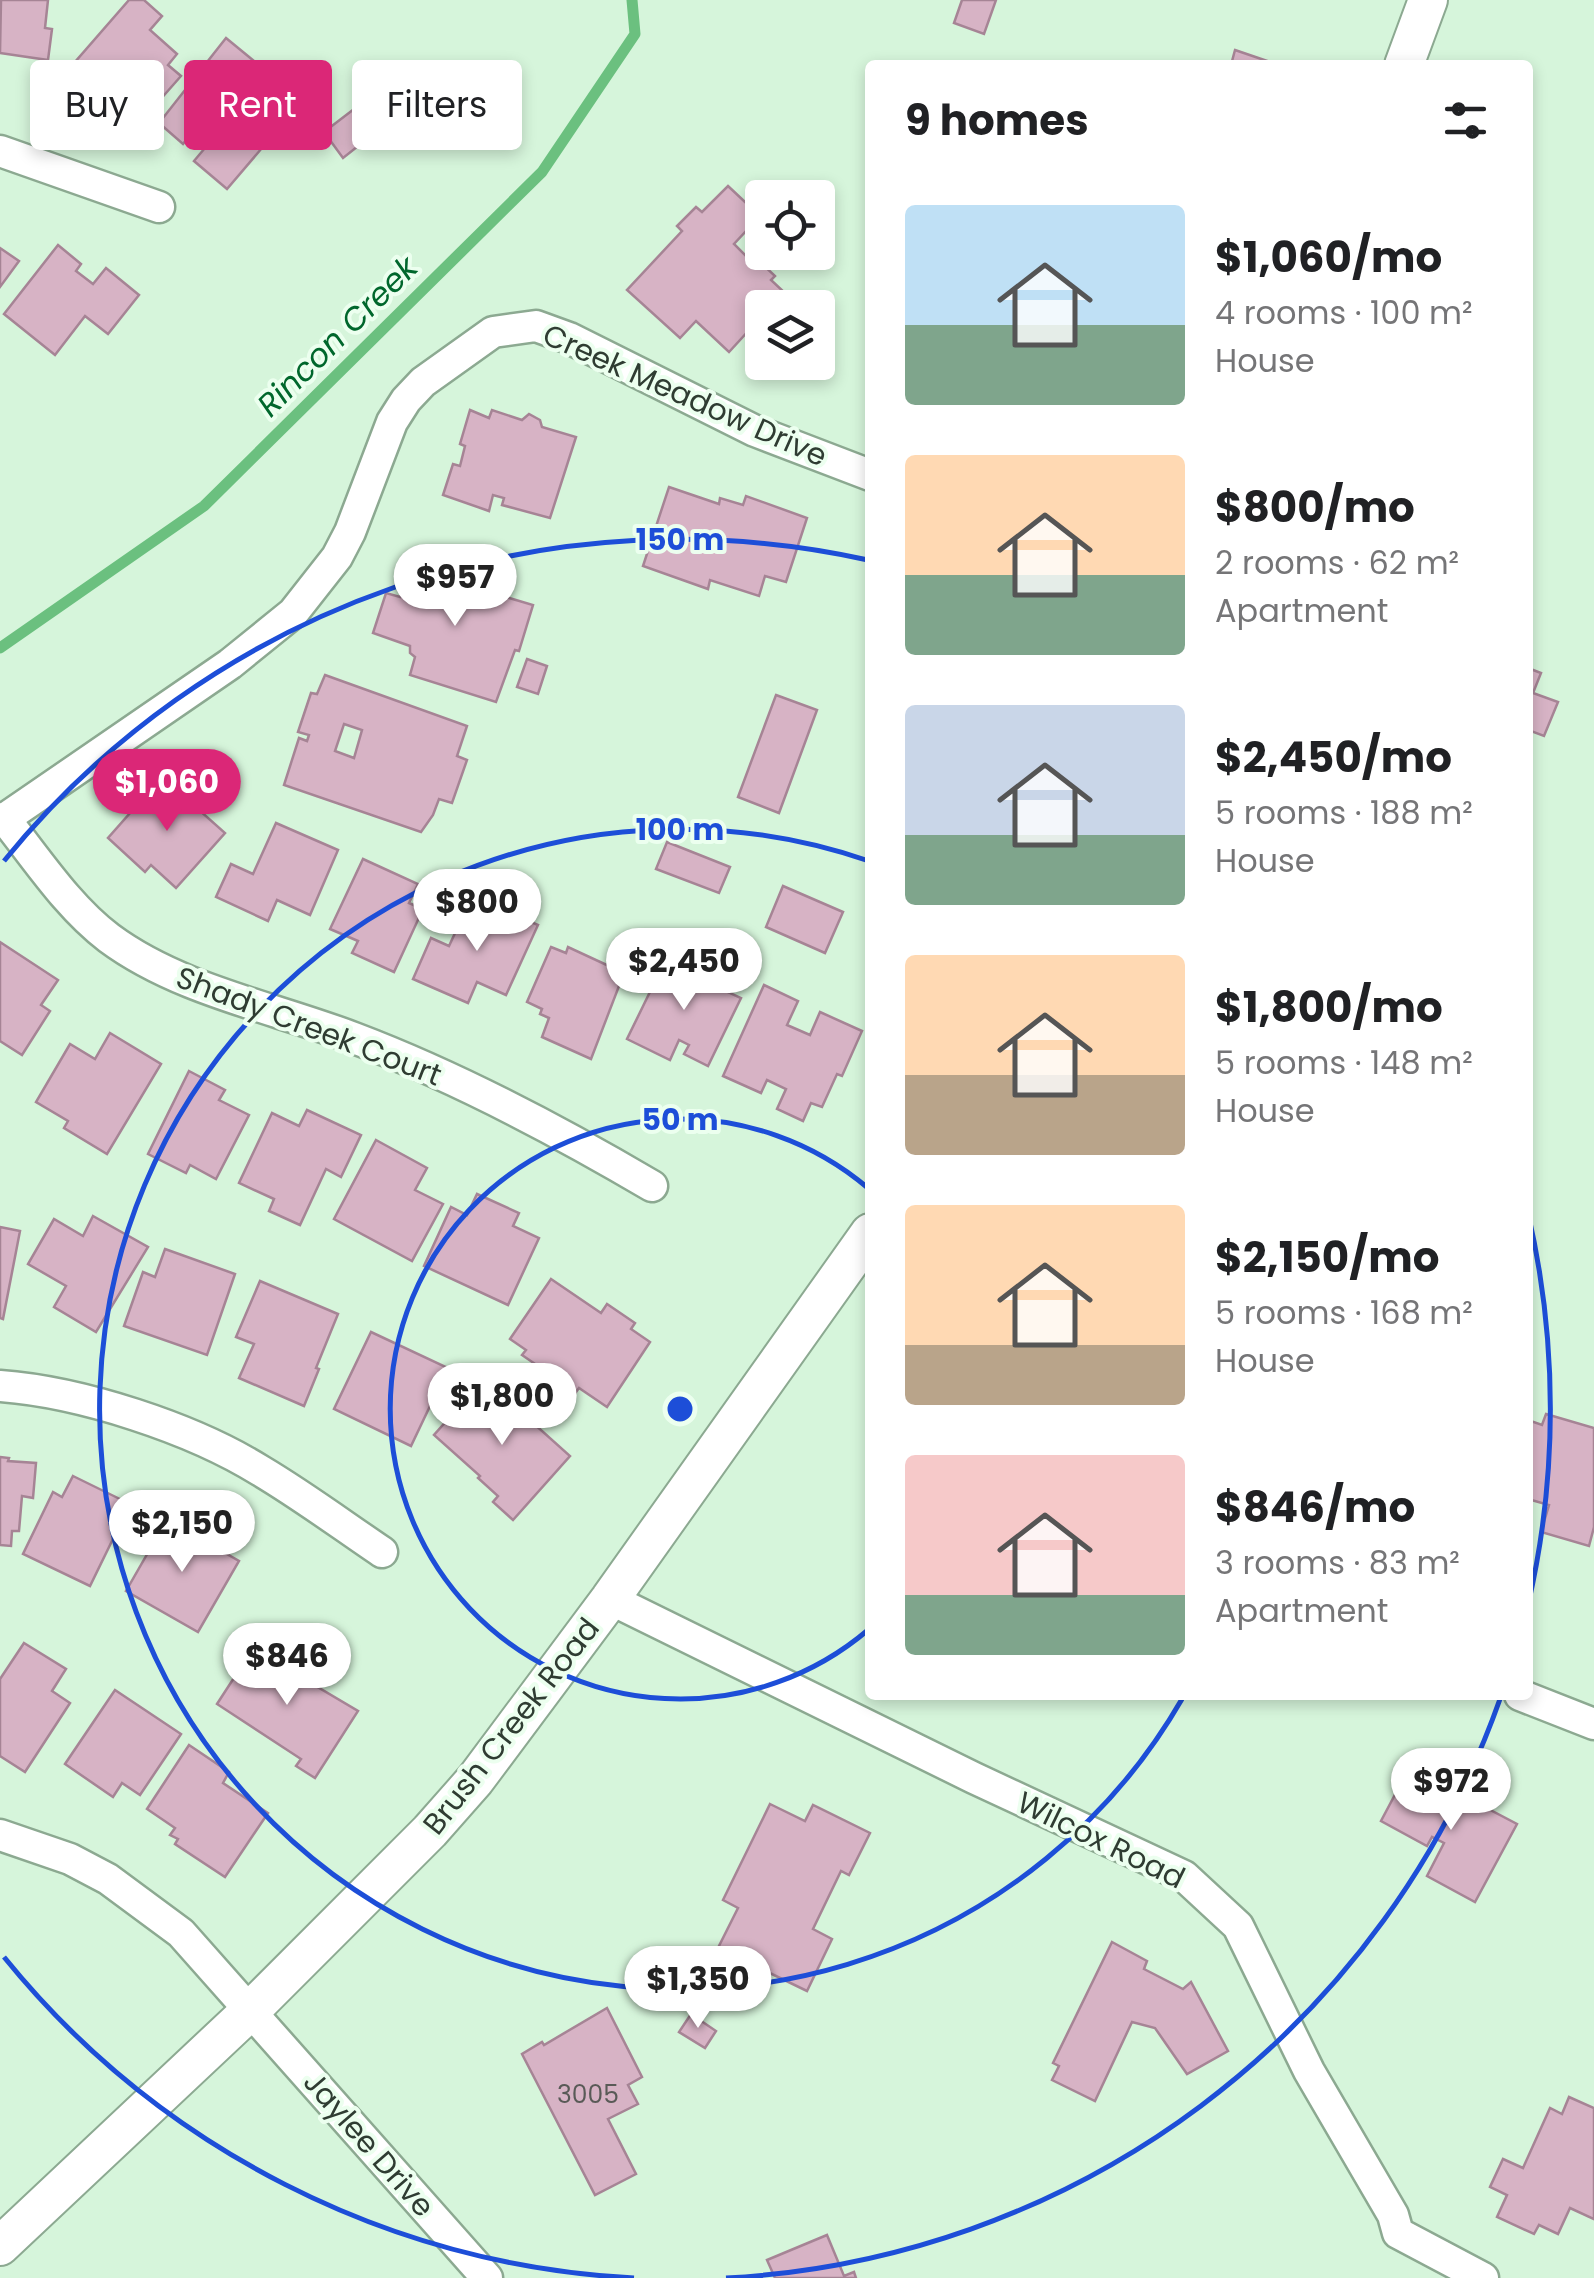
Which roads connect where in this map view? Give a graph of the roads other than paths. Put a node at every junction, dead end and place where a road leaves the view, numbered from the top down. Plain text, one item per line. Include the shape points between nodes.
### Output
1 (1428, 0) edge
2 (1406, 60) edge
3 (0, 151) edge
4 (160, 207) dead end
5 (865, 473) edge
6 (2, 820) edge
7 (652, 1186) dead end
8 (865, 1240) edge
9 (0, 1386) edge
10 (382, 1552) dead end
11 (610, 1599) junction
12 (1533, 1700) edge
13 (1594, 1724) edge
14 (0, 1834) edge
15 (251, 2010) junction
16 (0, 2246) edge
17 (487, 2278) edge
18 (1482, 2278) edge

1 - 2 street
3 - 4 street
5 - 6 street, Creek Meadow Drive via 756,431 568,338 536,326 493,332 406,400 337,557 292,612 230,664
6 - 7 street, Shady Creek Court via 85,919 145,960 406,1060
8 - 11 street, Brush Creek Road
9 - 10 street via 94,1402 212,1445
11 - 15 street, Brush Creek Road via 475,1780
11 - 18 street, Wilcox Road via 1184,1876 1238,1926 1398,2233
12 - 13 street
14 - 15 street via 70,1858 148,1905
15 - 16 street, Brush Creek Road
15 - 17 street, Jaylee Drive

